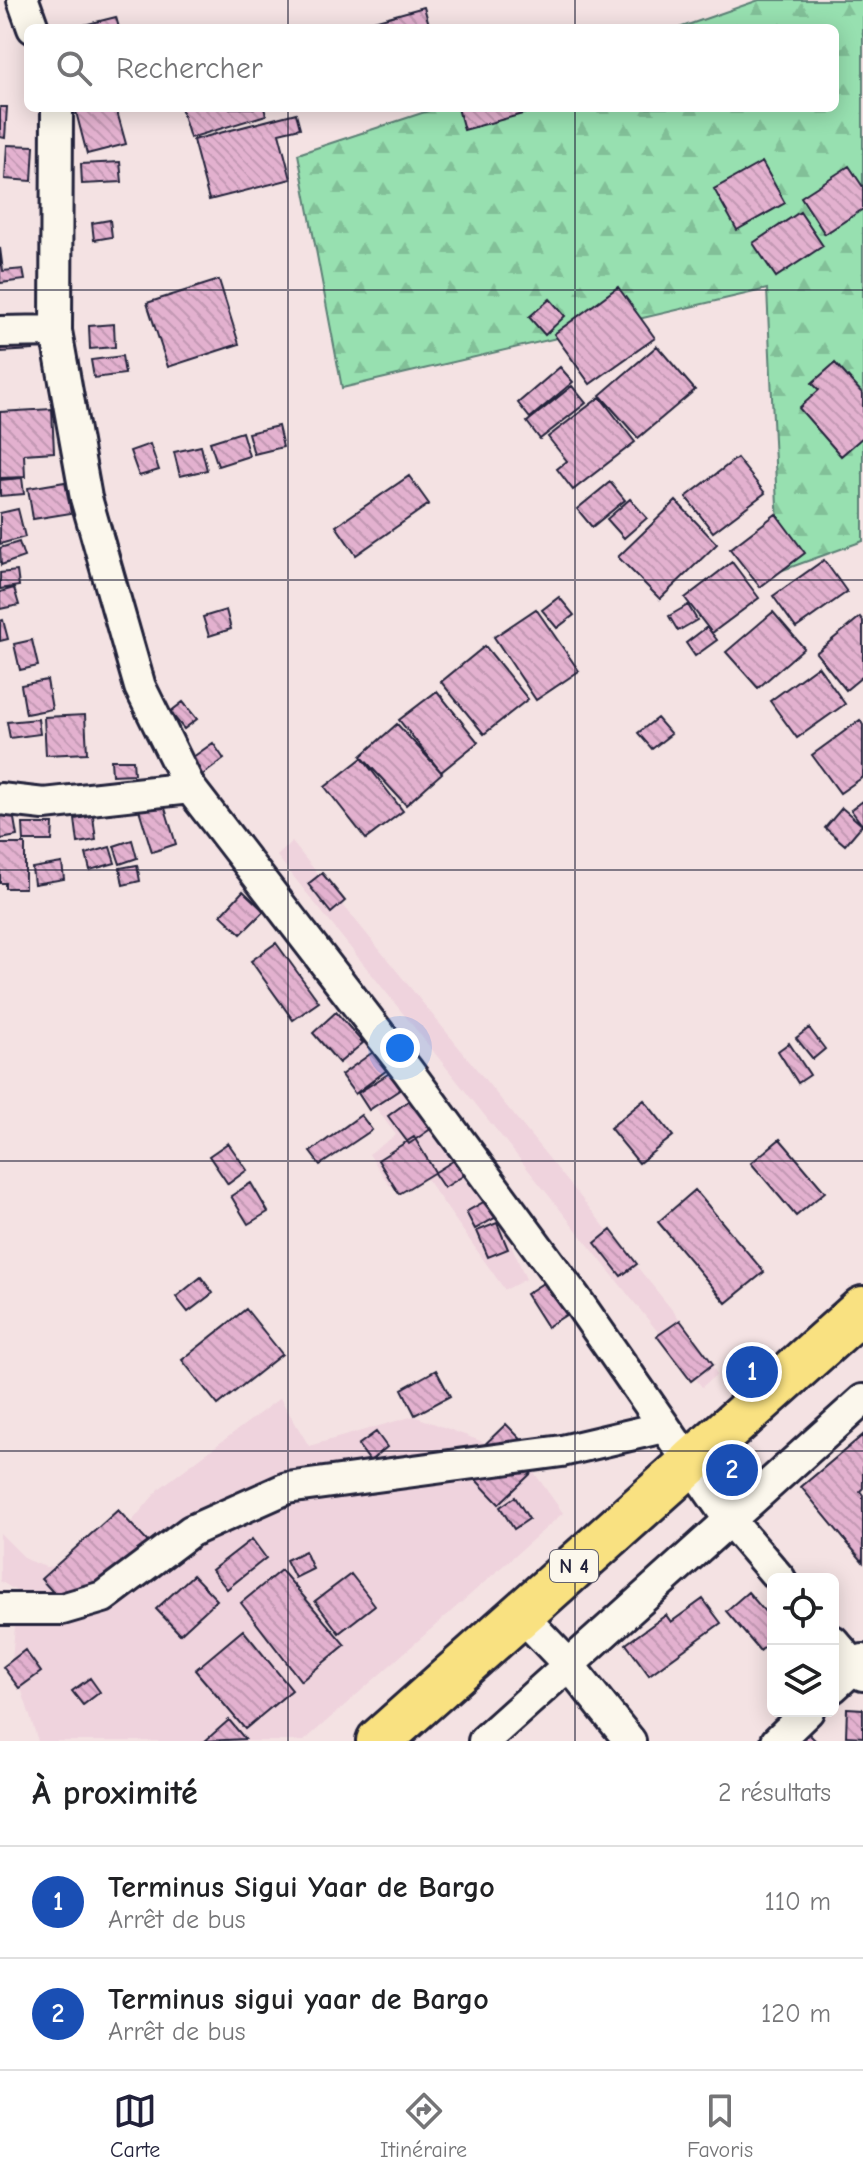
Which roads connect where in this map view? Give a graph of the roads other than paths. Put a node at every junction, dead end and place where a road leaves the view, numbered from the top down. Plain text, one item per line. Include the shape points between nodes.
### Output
1 (23, 0) edge
2 (32, 24) edge
3 (57, 112) edge
4 (56, 331) junction
5 (0, 332) edge
6 (190, 788) junction
7 (0, 799) edge
8 (863, 1309) edge
9 (863, 1400) edge
10 (664, 1427) junction
11 (690, 1463) junction
12 (728, 1518) junction
13 (775, 1573) edge
14 (0, 1609) edge
15 (520, 1614) junction
16 (837, 1645) edge
17 (568, 1664) junction
18 (860, 1667) edge
19 (839, 1683) edge
20 (802, 1717) edge
21 (379, 1741) edge
22 (484, 1741) edge
23 (630, 1741) edge
24 (777, 1741) edge

1 - 2 street
3 - 4 street
4 - 5 street
4 - 6 street via 86,498 140,687
6 - 7 street via 44,804
6 - 10 street via 418,1084
8 - 11 highway, N 4
9 - 12 street
10 - 11 street
10 - 14 street via 562,1451 287,1488 191,1531 103,1597 62,1609
11 - 12 street
11 - 15 highway, N 4
12 - 13 street
12 - 17 street
15 - 17 street
15 - 21 highway, N 4
16 - 18 street
17 - 22 street
17 - 23 street
18 - 19 street
20 - 24 street

